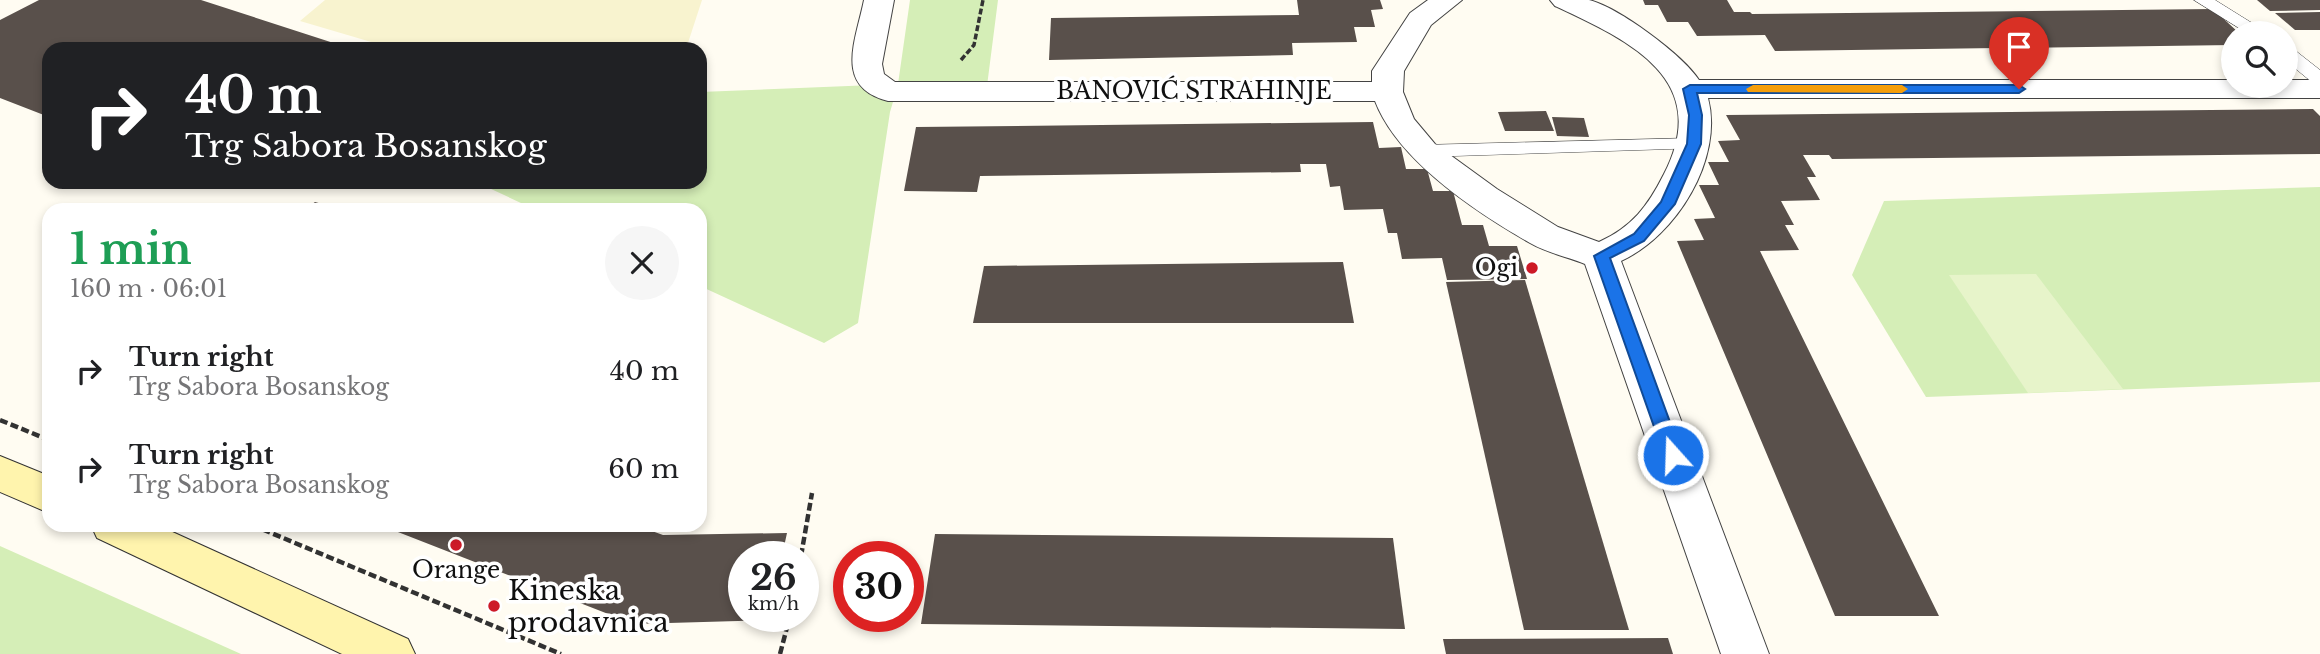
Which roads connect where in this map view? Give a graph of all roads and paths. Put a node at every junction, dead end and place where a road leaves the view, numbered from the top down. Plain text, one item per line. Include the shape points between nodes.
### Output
1 (879, 0) edge
2 (983, 0) edge
3 (1447, 0) edge
4 (1565, 0) edge
5 (2203, 0) edge
6 (2239, 21) edge
7 (2298, 62) edge
8 (2320, 79) edge
9 (1690, 89) junction
10 (2320, 89) edge
11 (1387, 92) junction
12 (921, 93) junction
13 (1694, 144) junction
14 (1423, 151) junction
15 (1601, 256) junction
16 (0, 420) edge
17 (42, 437) edge
18 (0, 472) edge
19 (42, 492) edge
20 (813, 493) dead end
21 (128, 532) edge
22 (269, 532) edge
23 (804, 541) edge
24 (786, 632) edge
25 (391, 654) edge
26 (561, 654) edge
27 (780, 654) edge
28 (1745, 654) edge

1 - 12 street, BANOVIĆ STRAHINJE via 867,64 869,78 888,91
2 - 12 path via 974,45
3 - 11 street via 1420,19 1406,40 1388,71
4 - 9 street via 1614,25 1669,64
5 - 6 lane
7 - 8 lane
9 - 10 street
9 - 13 street via 1696,115
11 - 12 street, BANOVIĆ STRAHINJE
11 - 14 street via 1399,122
13 - 14 lane
13 - 15 street via 1668,204 1656,220 1639,237
14 - 15 street via 1545,236
15 - 28 street
16 - 17 path
18 - 19 street
20 - 23 path
21 - 25 street
22 - 26 path
24 - 27 path

